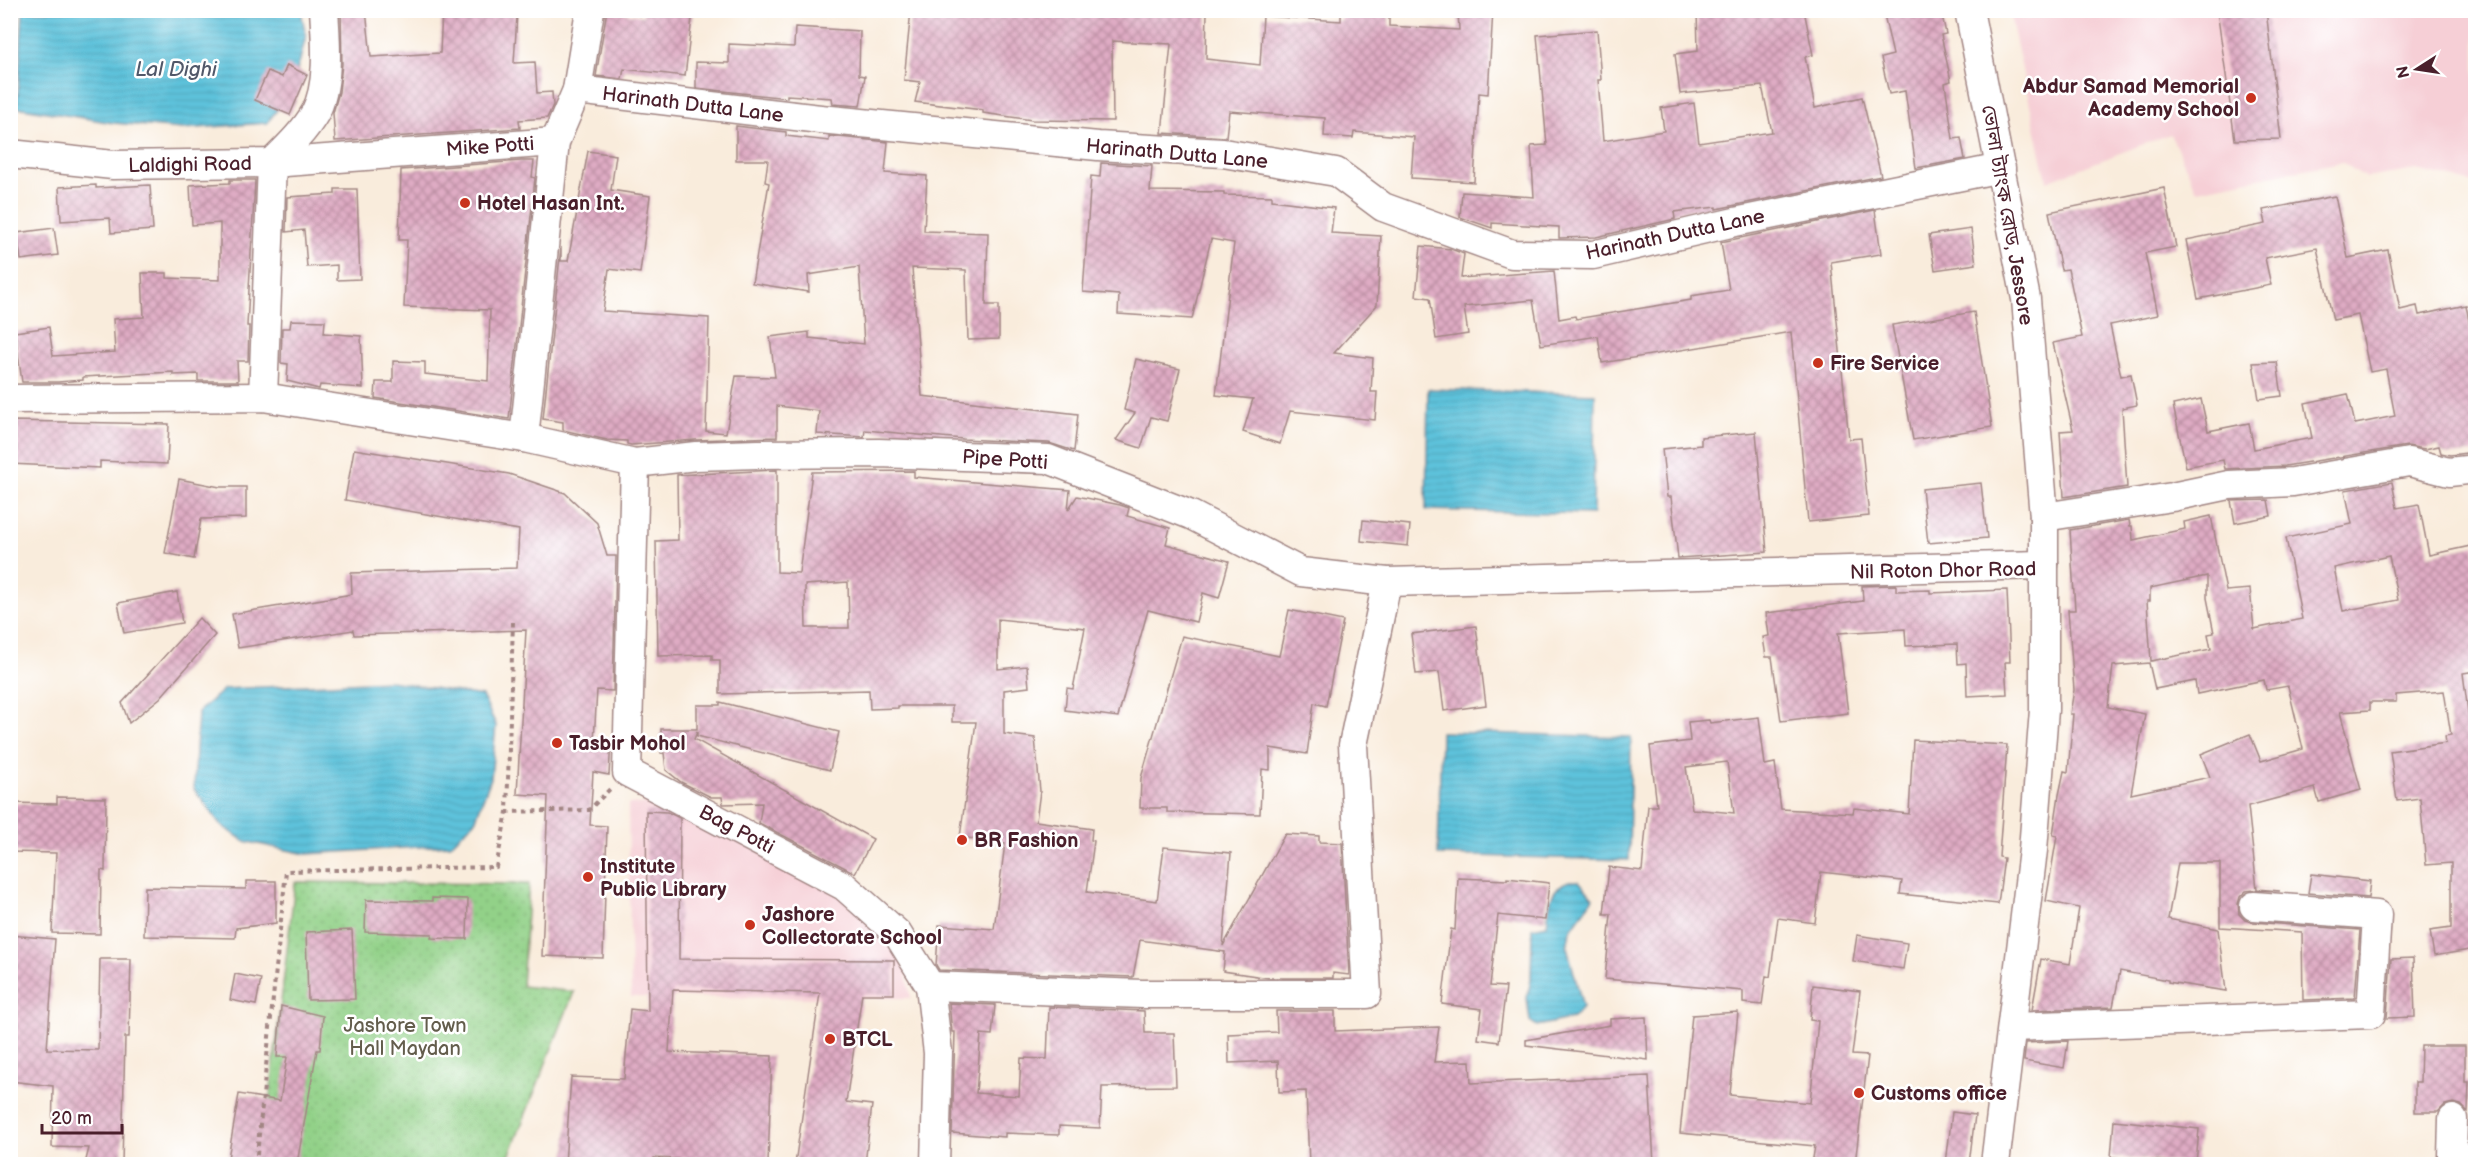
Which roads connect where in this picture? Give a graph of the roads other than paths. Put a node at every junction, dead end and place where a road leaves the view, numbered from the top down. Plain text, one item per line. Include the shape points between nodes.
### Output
1 (324, 10) edge
2 (590, 10) edge
3 (1969, 10) edge
4 (577, 90) junction
5 (555, 142) junction
6 (10, 154) edge
7 (272, 163) junction
8 (2001, 168) junction
9 (263, 397) junction
10 (10, 399) edge
11 (524, 438) junction
12 (635, 463) junction
13 (2475, 469) edge
14 (2044, 517) junction
15 (2044, 565) junction
16 (1387, 582) junction
17 (2254, 906) dead end
18 (930, 986) junction
19 (2012, 1027) junction
20 (2453, 1119) dead end
21 (2475, 1160) edge
22 (935, 1164) edge
23 (1995, 1164) edge

1 - 7 street, Laldighi Road via 325,76 315,112
2 - 4 street
3 - 8 street, ভোলা ট্যাংক রোড, Jessore
4 - 5 street
4 - 8 street, Harinath Dutta Lane via 866,124 1098,146 1223,153 1336,172 1383,207 1512,254 1593,255
5 - 7 street, Mike Potti
5 - 11 street, Mike Potti
6 - 7 street, Laldighi Road via 113,165
7 - 9 street
8 - 14 street, ভোলা ট্যাংক রোড, Jessore via 2026,299
9 - 10 street, Pipe Potti
9 - 11 street, Pipe Potti
11 - 12 street, Pipe Potti
12 - 16 street, Pipe Potti via 769,453 1048,459 1191,515 1301,572
12 - 18 street, Bag Potti via 627,772 844,886 897,933
13 - 14 street via 2449,472 2409,462 2293,482 2229,485
14 - 15 street, ভোলা ট্যাংক রোড, Jessore
15 - 16 street, Nil Roton Dhor Road
15 - 19 street, Nil Roton Dhor Road via 2044,710 2033,850
16 - 18 street via 1353,745 1367,994 1142,994
17 - 19 street via 2377,915 2371,1014
18 - 22 street, Bag Potti via 938,1053
19 - 23 street, Nil Roton Dhor Road
20 - 21 street via 2452,1157

